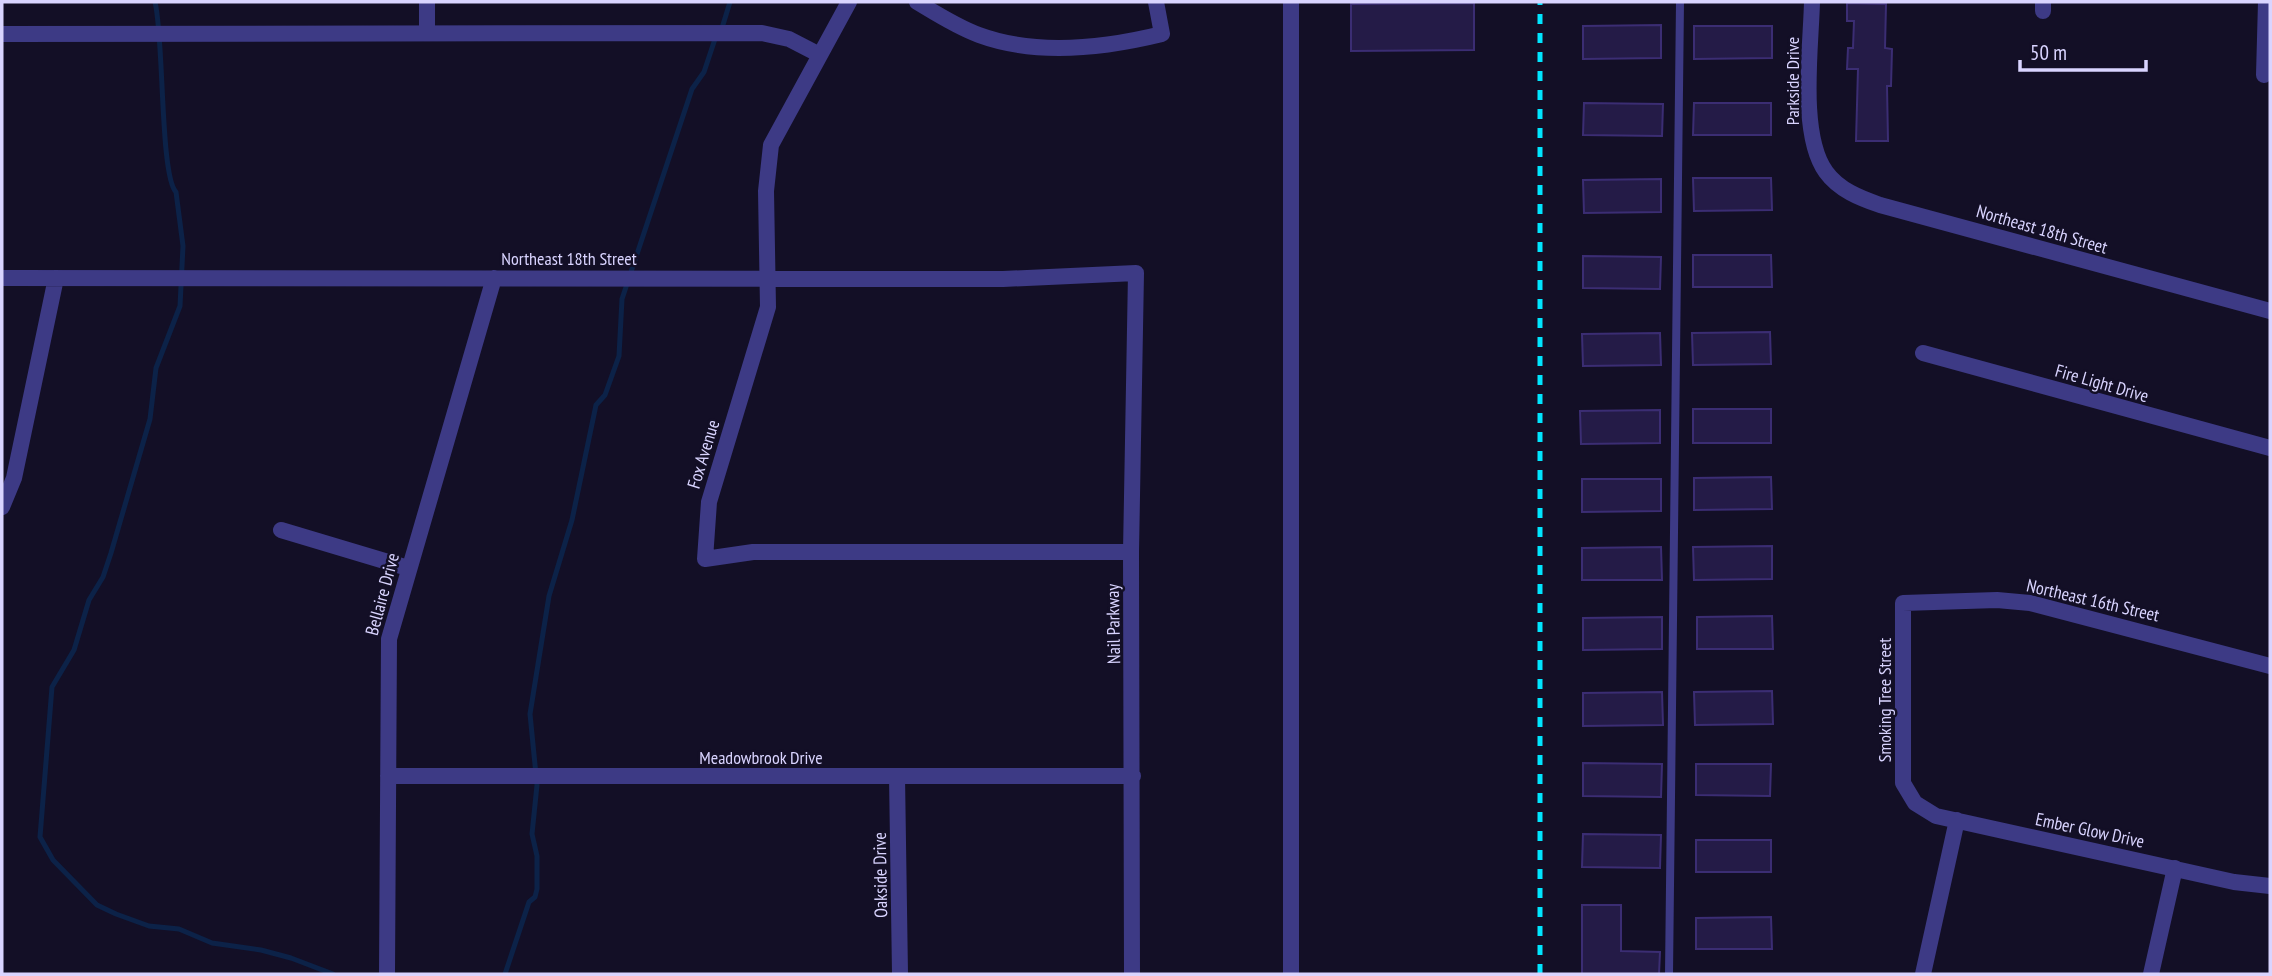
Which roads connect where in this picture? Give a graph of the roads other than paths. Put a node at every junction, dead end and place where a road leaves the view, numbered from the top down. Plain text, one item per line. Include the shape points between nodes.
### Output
1 (427, 2) edge
2 (849, 2) edge
3 (917, 2) edge
4 (1156, 2) edge
5 (1291, 2) edge
6 (1681, 2) edge
7 (1812, 2) edge
8 (2266, 2) edge
9 (427, 33) junction
10 (2, 34) edge
11 (818, 54) junction
12 (2264, 75) dead end
13 (1818, 159) joint
14 (1136, 273) joint
15 (768, 277) junction
16 (2, 278) edge
17 (57, 278) junction
18 (494, 278) junction
19 (2270, 311) edge
20 (1923, 354) dead end
21 (2270, 448) edge
22 (2, 507) edge
23 (281, 530) dead end
24 (1131, 552) junction
25 (408, 568) junction
26 (1903, 603) joint
27 (2270, 666) edge
28 (388, 776) junction
29 (897, 776) junction
30 (1133, 776) junction
31 (1908, 796) joint
32 (1957, 820) junction
33 (2175, 868) junction
34 (2270, 886) edge
35 (387, 970) edge
36 (900, 974) edge
37 (1132, 974) edge
38 (1291, 974) edge
39 (1669, 974) edge
40 (1923, 974) edge
41 (2151, 974) edge

1 - 9 street
2 - 11 street, Fox Avenue
3 - 4 street via 980,36 1017,44 1114,46 1162,34
5 - 38 street
6 - 39 lane
7 - 13 street, Parkside Drive via 1810,99
8 - 12 street
9 - 10 street
9 - 11 street via 775,34
11 - 15 street, Fox Avenue via 771,145 766,191
13 - 19 street, Northeast 18th Street via 1837,184 1880,205
14 - 15 street, Northeast 18th Street via 1003,279
14 - 24 street, Nail Parkway
15 - 18 street, Northeast 18th Street
15 - 24 street, Fox Avenue via 768,307 709,502 705,559 752,552
16 - 17 street, Northeast 18th Street
17 - 18 street, Northeast 18th Street
17 - 22 street via 15,478
18 - 25 street, Bellaire Drive
20 - 21 street, Fire Light Drive
23 - 25 street
24 - 30 street, Nail Parkway
25 - 28 street, Bellaire Drive via 387,651
26 - 27 street, Northeast 16th Street via 2030,603
26 - 31 street, Smoking Tree Street via 1903,783
28 - 29 street, Meadowbrook Drive
28 - 35 street, Bellaire Drive
29 - 30 street, Meadowbrook Drive
29 - 36 street, Oakside Drive
30 - 37 street, Nail Parkway
31 - 32 street, Ember Glow Drive via 1924,810
32 - 33 street, Ember Glow Drive
32 - 40 street
33 - 34 street, Ember Glow Drive
33 - 41 street

